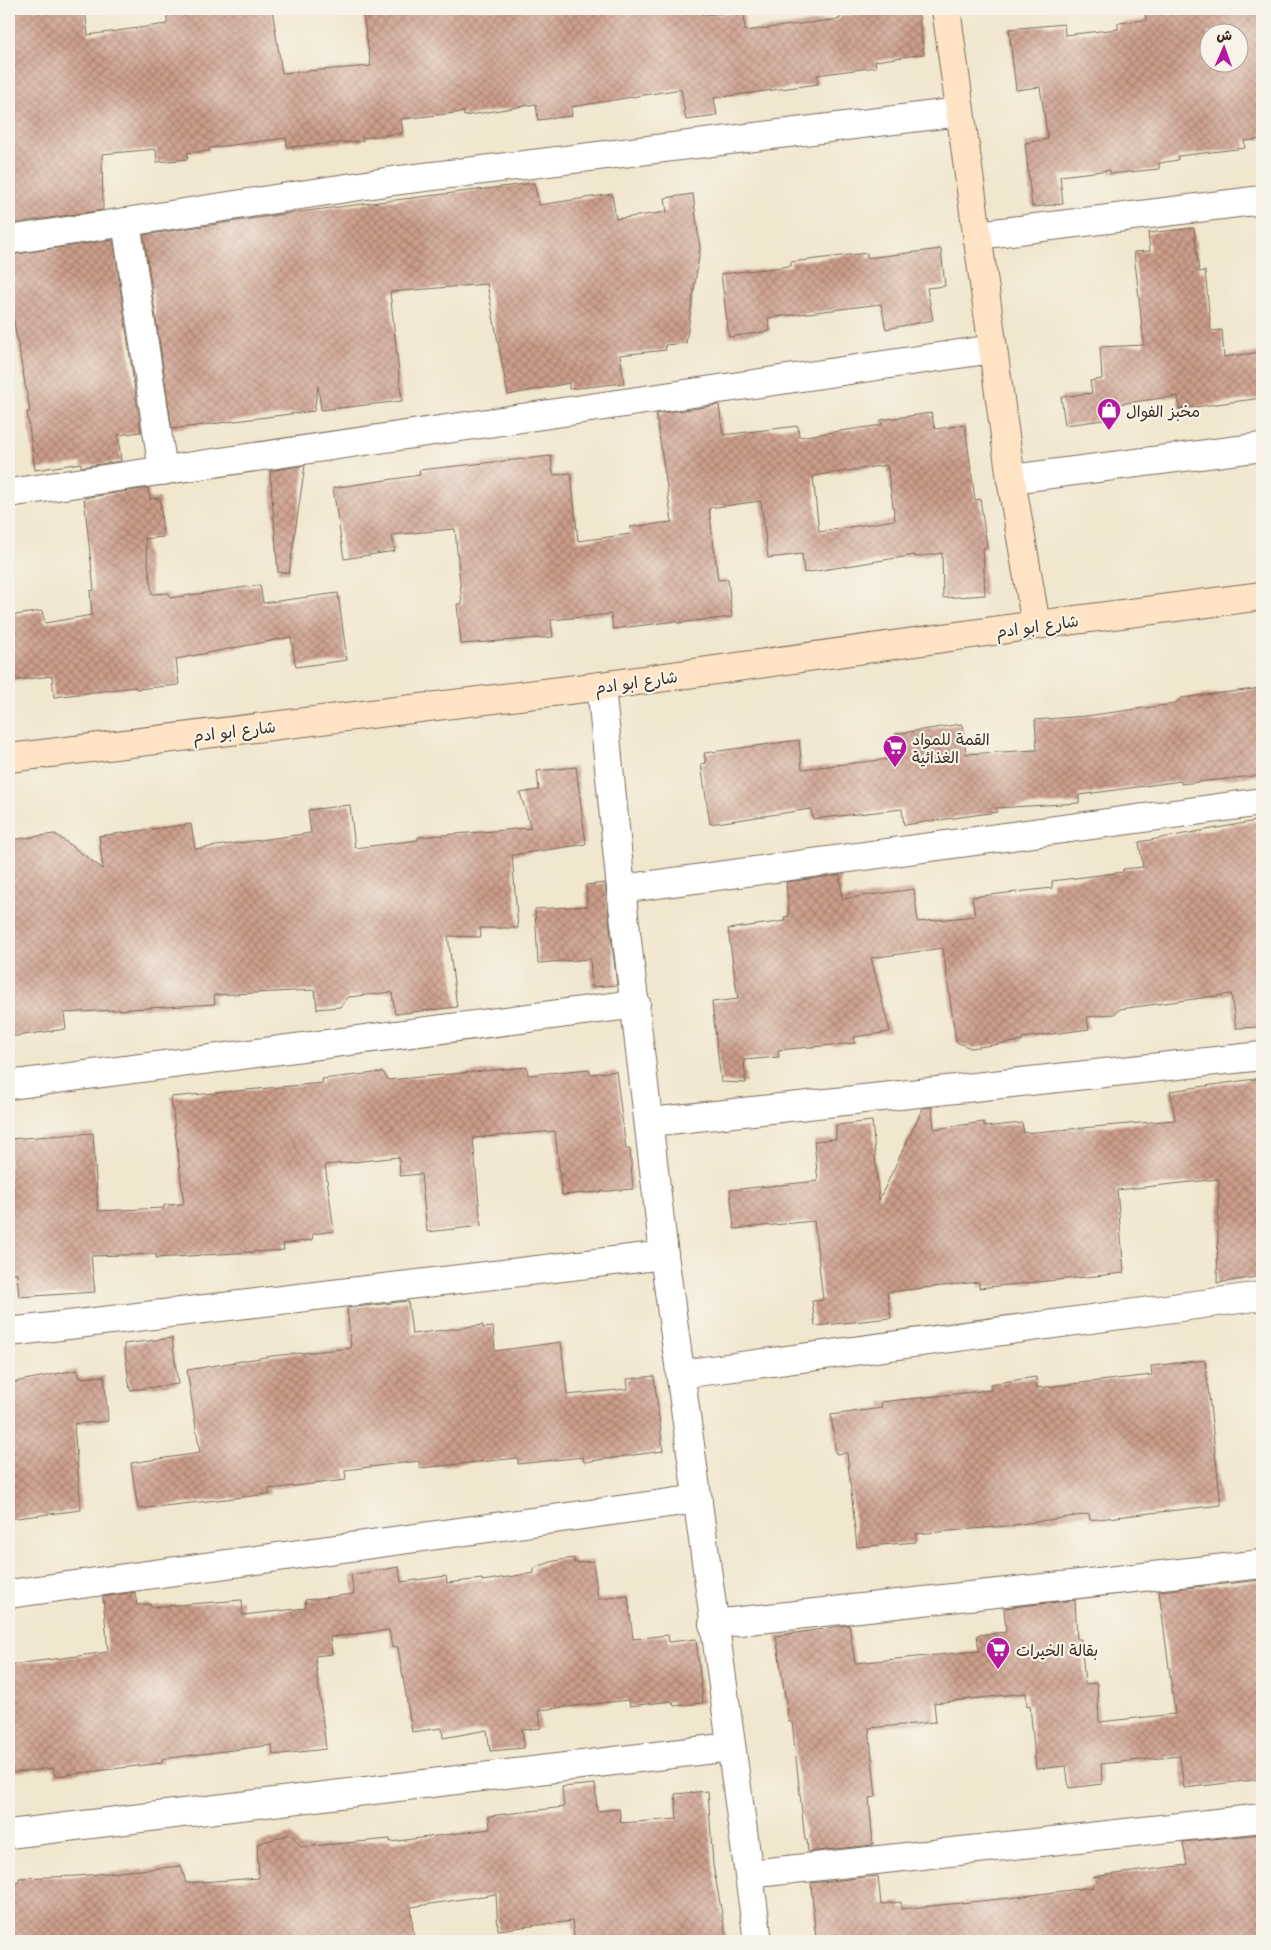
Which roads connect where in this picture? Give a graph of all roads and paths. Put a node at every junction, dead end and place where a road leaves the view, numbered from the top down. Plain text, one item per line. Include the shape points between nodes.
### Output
1 (946, 9) edge
2 (960, 112) junction
3 (1262, 200) edge
4 (126, 222) junction
5 (978, 235) junction
6 (9, 240) edge
7 (993, 349) junction
8 (1262, 447) edge
9 (162, 471) junction
10 (1011, 479) junction
11 (9, 493) edge
12 (1262, 596) edge
13 (1036, 625) junction
14 (601, 686) junction
15 (9, 758) edge
16 (1262, 802) edge
17 (621, 889) junction
18 (636, 1004) junction
19 (1262, 1056) edge
20 (9, 1086) edge
21 (650, 1122) junction
22 (664, 1255) junction
23 (1262, 1296) edge
24 (9, 1332) edge
25 (682, 1374) junction
26 (698, 1498) junction
27 (1262, 1564) edge
28 (9, 1594) edge
29 (713, 1624) junction
30 (730, 1747) junction
31 (1262, 1818) edge
32 (9, 1834) edge
33 (750, 1874) junction
34 (758, 1941) edge

1 - 2 street
2 - 4 street via 392,181
2 - 5 street
3 - 5 street
4 - 6 street
4 - 9 street
5 - 7 street
7 - 9 street
7 - 10 street
8 - 10 street
9 - 11 street
10 - 13 street
12 - 13 street, شارع ابو ادم
13 - 14 street, شارع ابو ادم
14 - 15 street, شارع ابو ادم
14 - 17 street
16 - 17 street
17 - 18 street
18 - 20 street
18 - 21 street
19 - 21 street
21 - 22 street
22 - 24 street
22 - 25 street
23 - 25 street
25 - 26 street
26 - 28 street
26 - 29 street
27 - 29 street
29 - 30 street
30 - 32 street
30 - 33 street
31 - 33 street
33 - 34 street

